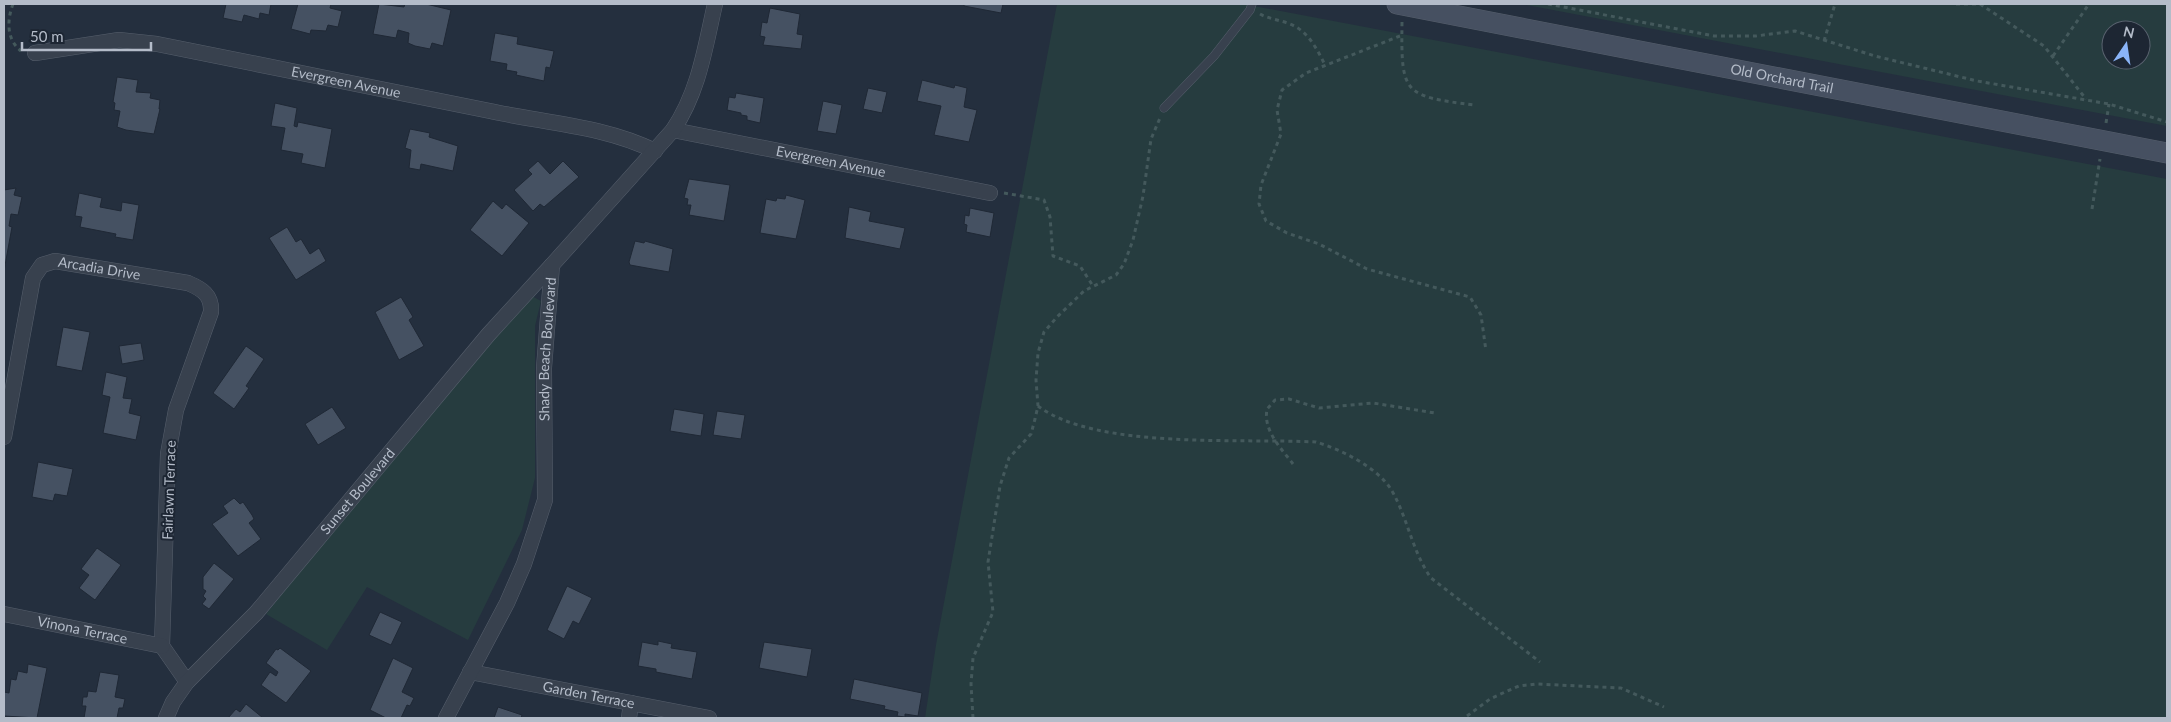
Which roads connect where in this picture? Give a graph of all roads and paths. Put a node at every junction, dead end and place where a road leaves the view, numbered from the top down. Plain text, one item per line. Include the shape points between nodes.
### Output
1 (13, 4) edge
2 (715, 4) edge
3 (1400, 4) edge
4 (1548, 4) edge
5 (1835, 4) edge
6 (1956, 4) edge
7 (1980, 4) edge
8 (2089, 4) edge
9 (1251, 7) edge
10 (1400, 36) junction
11 (1824, 40) junction
12 (34, 53) joint
13 (2054, 56) junction
14 (1325, 65) junction
15 (2086, 100) junction
16 (1474, 105) dead end
17 (1164, 108) joint
18 (2167, 122) edge
19 (673, 130) junction
20 (655, 151) junction
21 (2167, 154) edge
22 (990, 193) joint
23 (552, 266) junction
24 (1093, 286) junction
25 (209, 297) joint
26 (1486, 351) dead end
27 (1038, 406) junction
28 (1435, 413) dead end
29 (4, 437) edge
30 (1274, 440) junction
31 (1293, 464) dead end
32 (4, 614) edge
33 (162, 646) junction
34 (1540, 662) dead end
35 (470, 672) junction
36 (188, 682) junction
37 (1664, 707) dead end
38 (630, 711) edge
39 (1467, 716) dead end
40 (166, 718) edge
41 (446, 718) edge
42 (709, 718) edge
43 (973, 718) edge

1 - 12 path via 9,27 11,39 19,50
2 - 19 street, Shady Beach Boulevard via 694,92
3 - 10 path
3 - 21 street, Old Orchard Trail
4 - 11 path via 1714,36 1756,36 1795,31
5 - 11 path
6 - 7 path
7 - 13 path
8 - 13 path
9 - 14 path via 1300,30 1316,47
9 - 17 lane via 1214,56
10 - 14 path
10 - 16 path via 1405,77 1413,91 1433,99
11 - 15 path via 1977,81
12 - 20 street, Evergreen Avenue via 119,40 157,44 522,118 609,132
13 - 15 path
14 - 26 path via 1306,73 1282,90 1277,110 1281,134 1261,185 1258,204 1266,221 1287,234 1319,244 1367,269 1470,297 1481,315
15 - 18 path
17 - 24 path via 1151,139 1144,196 1124,264 1116,275
19 - 20 street, Shady Beach Boulevard
19 - 22 street, Evergreen Avenue
20 - 23 street, Shady Beach Boulevard
22 - 24 path via 1044,200 1050,217 1053,256 1080,266
23 - 35 street, Shady Beach Boulevard via 544,368 545,500 507,603
23 - 36 street, Sunset Boulevard via 488,335 256,613
24 - 27 path via 1084,291 1044,332 1038,353
25 - 29 street, Arcadia Drive via 201,288 188,283 56,261 42,265 33,278
25 - 33 street, Fairlawn Terrace via 211,312 171,427
27 - 30 path via 1067,423 1091,430 1148,436
27 - 43 path via 1031,434 1009,458 1000,486 988,562 993,612 973,658
28 - 30 path via 1373,402 1319,408 1279,399 1269,405 1266,414
30 - 31 path
30 - 34 path via 1316,442 1335,448 1377,475 1392,490 1419,561 1431,578
32 - 33 street, Vinona Terrace
33 - 36 street
35 - 38 street, Garden Terrace
35 - 41 street, Shady Beach Boulevard
36 - 40 street, Sunset Boulevard
37 - 39 path via 1621,688 1543,683 1512,688
38 - 42 street, Garden Terrace

